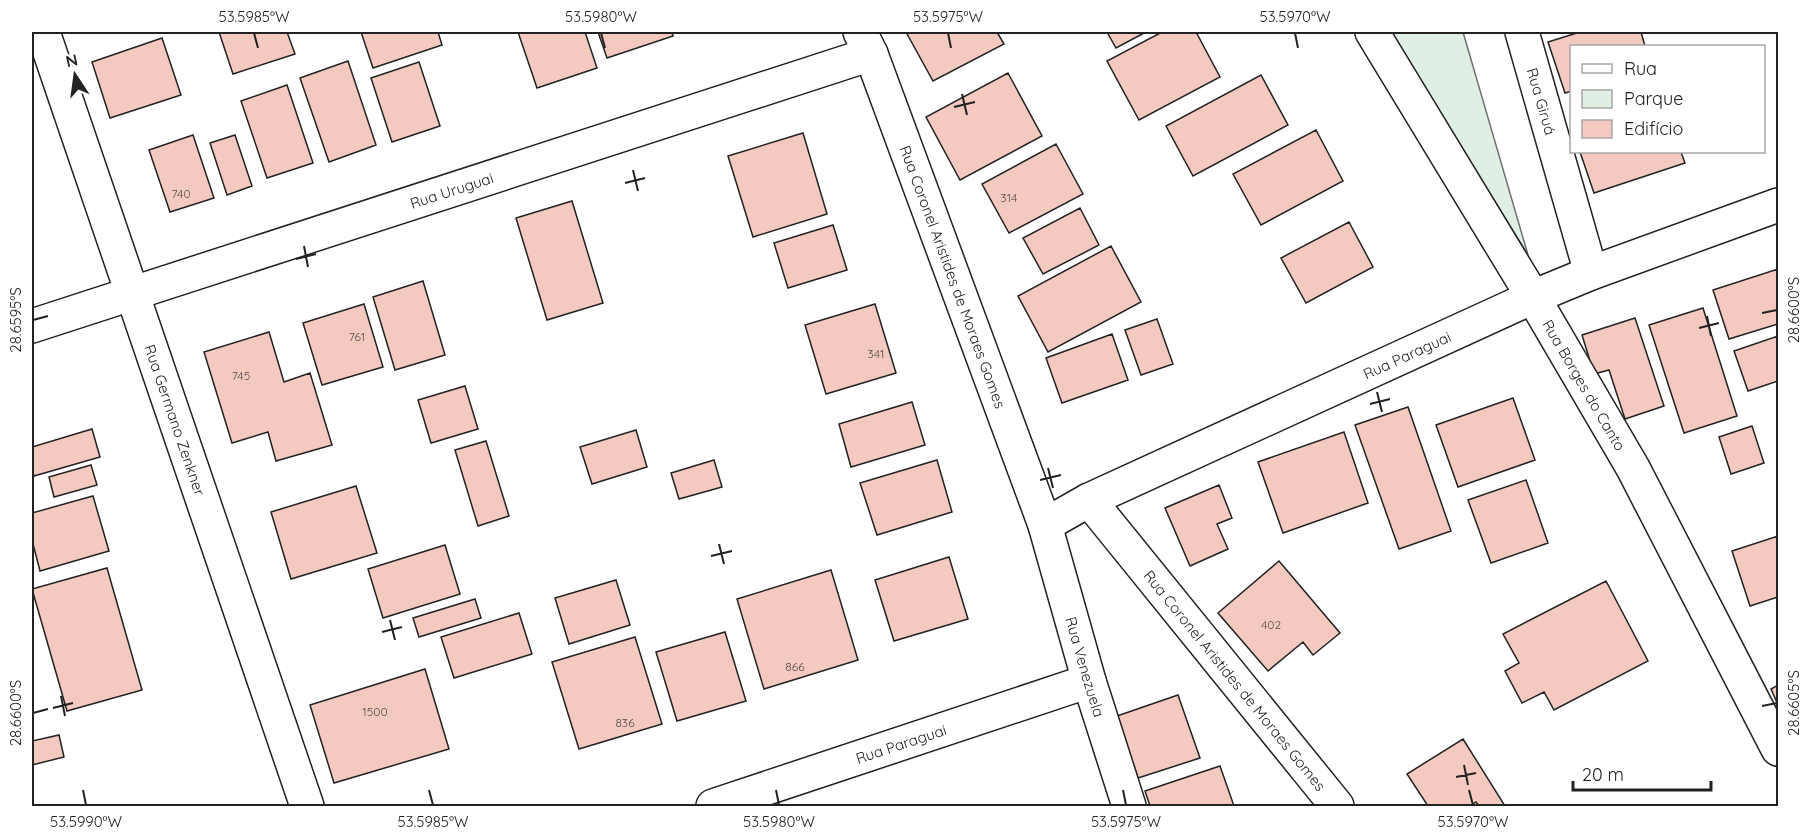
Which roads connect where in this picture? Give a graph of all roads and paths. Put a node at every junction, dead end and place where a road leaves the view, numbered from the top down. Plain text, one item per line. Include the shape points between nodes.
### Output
1 (43, 32) edge
2 (1372, 32) edge
3 (1522, 32) edge
4 (866, 43) edge
5 (1779, 205) edge
6 (1592, 273) junction
7 (133, 293) junction
8 (1533, 297) junction
9 (32, 326) edge
10 (1089, 500) junction
11 (1045, 525) junction
12 (1089, 681) junction
13 (1779, 748) edge
14 (307, 807) edge
15 (713, 807) edge
16 (1130, 807) edge
17 (1338, 807) edge

1 - 7 street, Rua Germano Zenkner
2 - 8 street, Rua Borges do Canto
3 - 6 street, Rua Giruá
4 - 7 street, Rua Uruguai
4 - 11 street, Rua Coronel Aristides de Moraes Gomes
5 - 6 street, Rua Paraguai
6 - 8 street, Rua Paraguai
7 - 9 street, Rua Uruguai
7 - 14 street, Rua Germano Zenkner
8 - 10 street, Rua Paraguai
8 - 13 street, Rua Borges do Canto via 1633,468
10 - 11 street, Rua Paraguai
10 - 17 street, Rua Coronel Aristides de Moraes Gomes
11 - 12 street, Rua Venezuela
12 - 15 street, Rua Paraguai
12 - 16 street, Rua Venezuela

